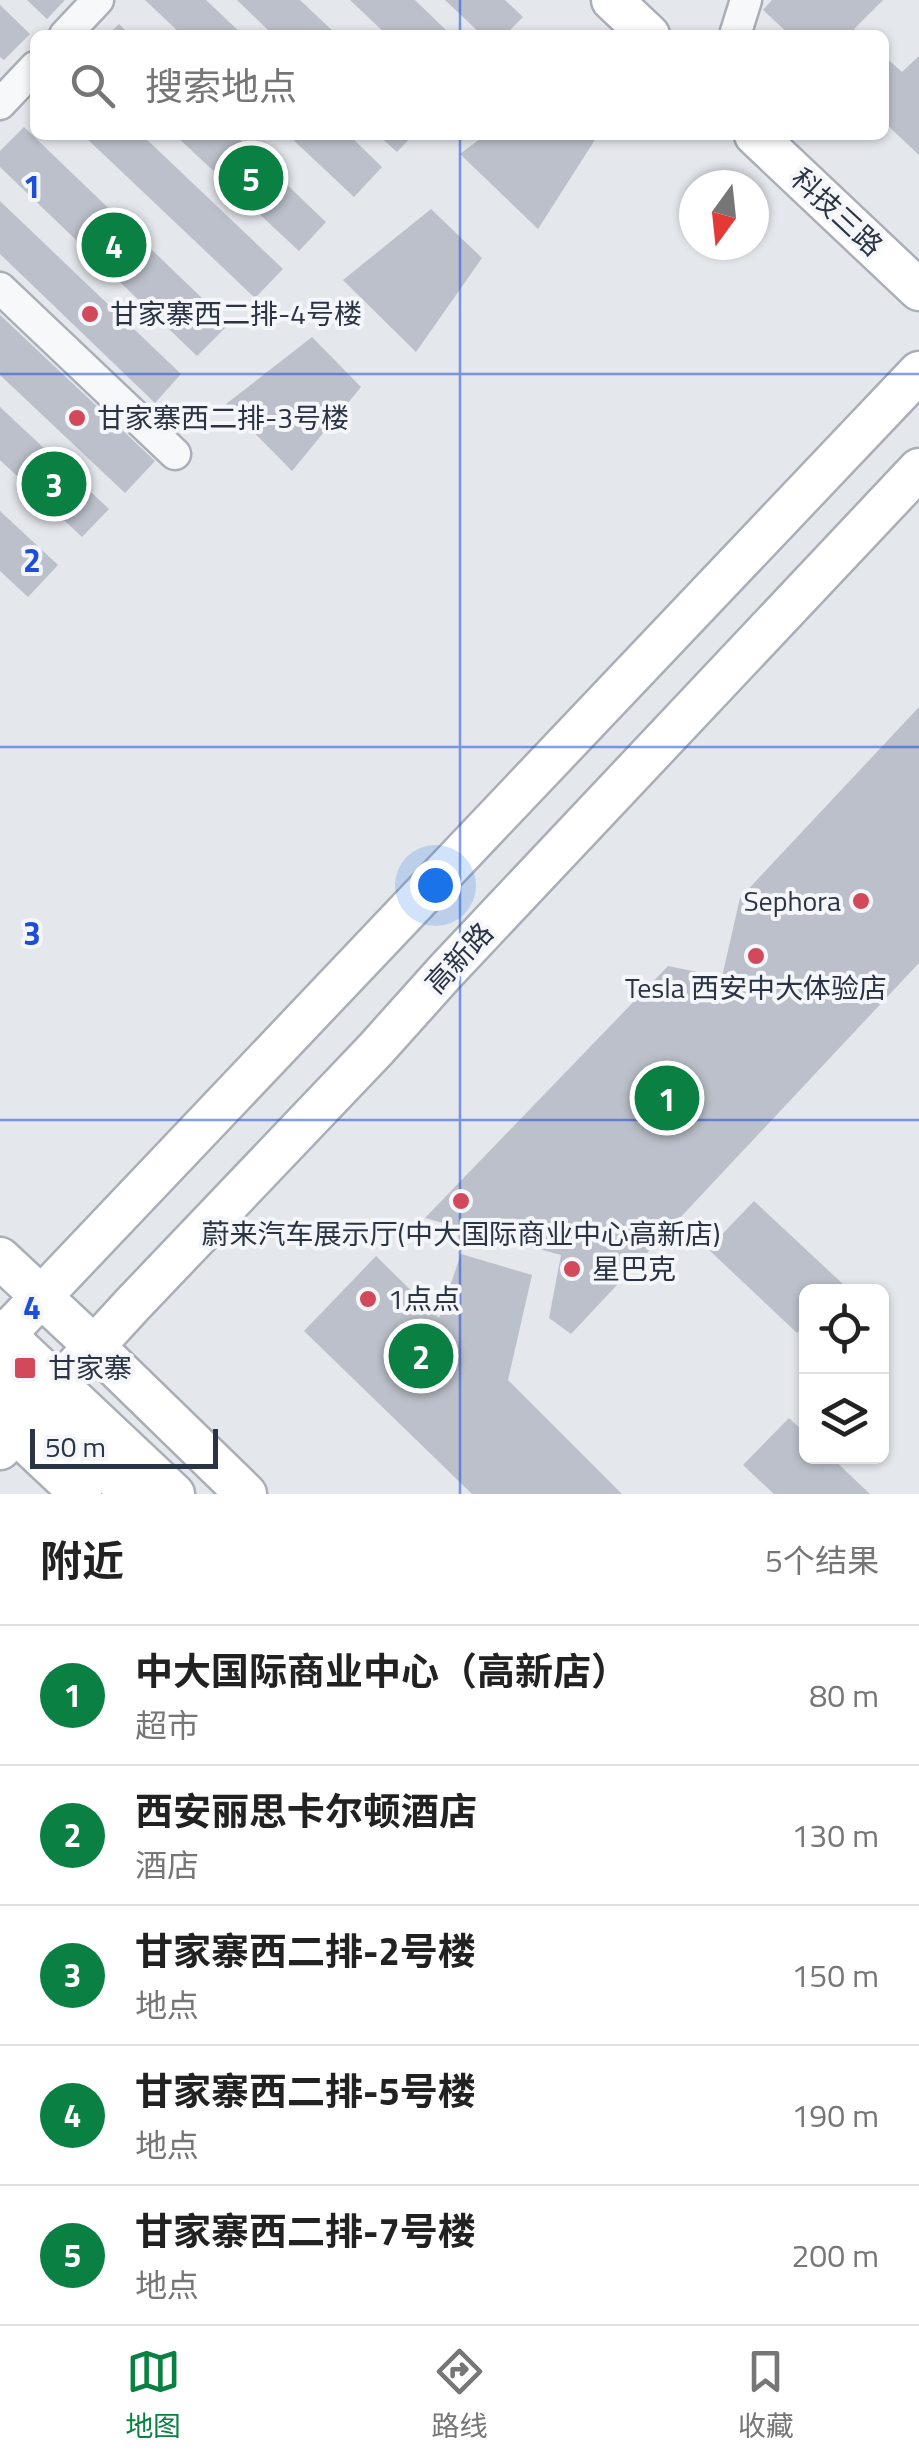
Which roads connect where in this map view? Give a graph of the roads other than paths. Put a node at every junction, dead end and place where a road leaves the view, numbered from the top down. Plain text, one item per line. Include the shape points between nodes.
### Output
1 (98, 0) edge
2 (612, 0) edge
3 (746, 0) edge
4 (71, 30) edge
5 (644, 30) edge
6 (737, 30) edge
7 (30, 72) edge
8 (0, 104) edge
9 (761, 140) edge
10 (0, 288) edge
11 (919, 290) edge
12 (919, 372) edge
13 (175, 454) dead end
14 (919, 469) edge
15 (0, 1258) edge
16 (41, 1296) junction
17 (1, 1344) edge
18 (94, 1346) junction
19 (23, 1418) edge
20 (82, 1494) edge
21 (132, 1494) edge
22 (174, 1494) edge
23 (246, 1494) edge

1 - 4 street
2 - 5 main road
3 - 6 street
7 - 8 street
9 - 11 main road, 科技三路
10 - 13 street
12 - 16 main road
14 - 18 main road, 高新路
15 - 16 main road
16 - 17 main road
16 - 18 main road
17 - 19 main road
18 - 19 main road, 高新路
18 - 23 main road
19 - 20 main road
19 - 21 main road
19 - 22 main road

